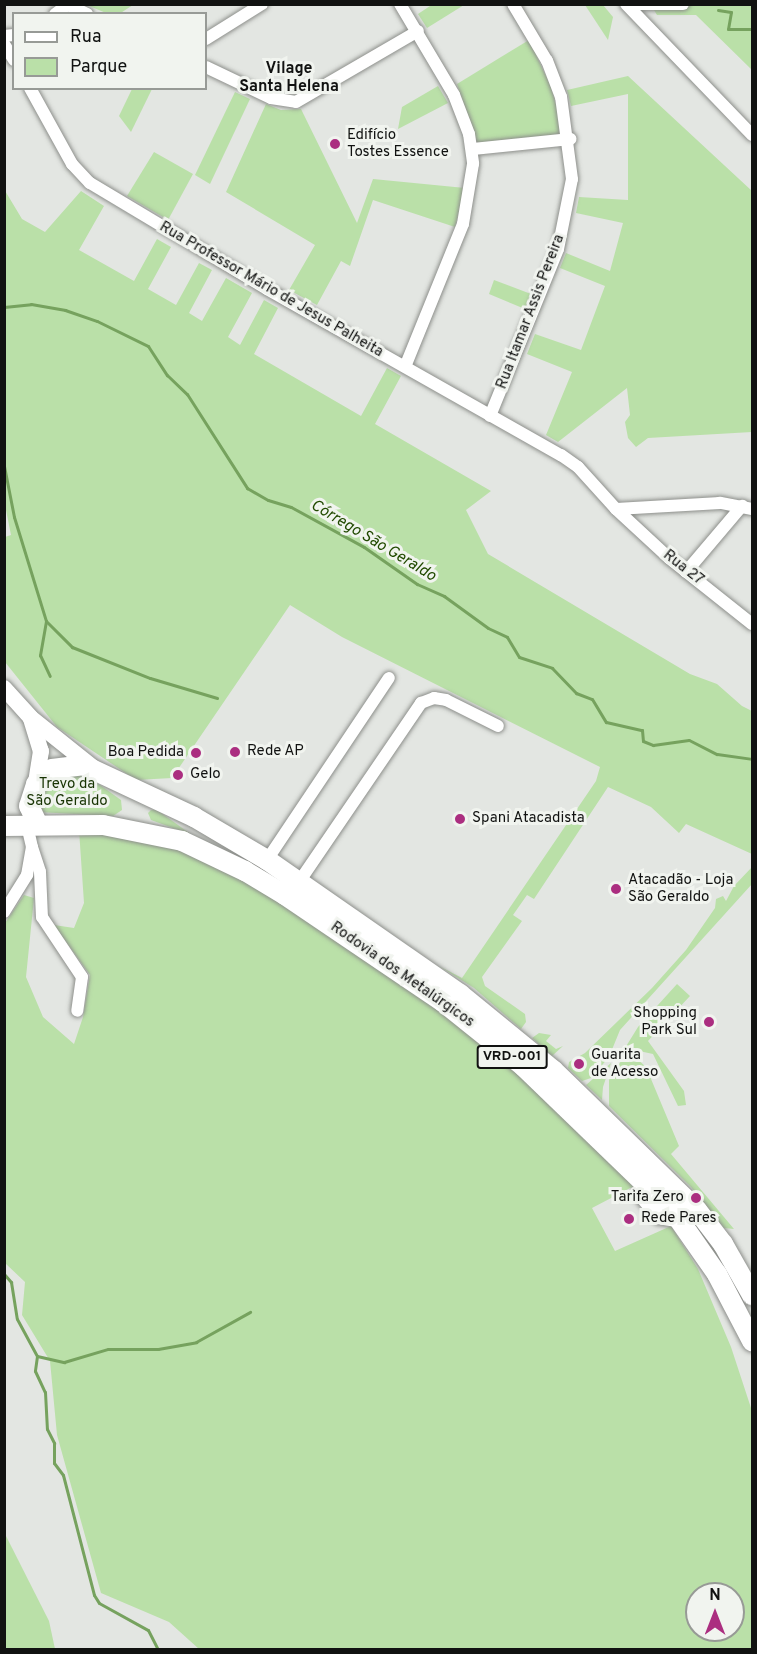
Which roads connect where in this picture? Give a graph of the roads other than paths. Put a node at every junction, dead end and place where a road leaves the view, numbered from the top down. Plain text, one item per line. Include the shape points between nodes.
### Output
1 (262, 4) edge
2 (400, 4) edge
3 (513, 4) edge
4 (627, 4) edge
5 (682, 4) edge
6 (69, 5) edge
7 (83, 12) edge
8 (418, 31) junction
9 (207, 38) edge
10 (4, 44) edge
11 (12, 57) edge
12 (207, 67) edge
13 (31, 90) edge
14 (753, 135) edge
15 (570, 140) junction
16 (472, 149) junction
17 (405, 367) junction
18 (490, 416) junction
19 (553, 450) joint
20 (747, 508) edge
21 (616, 509) junction
22 (687, 572) junction
23 (753, 624) edge
24 (389, 678) dead end
25 (4, 688) edge
26 (31, 718) junction
27 (498, 726) dead end
28 (96, 770) junction
29 (33, 789) junction
30 (4, 816) edge
31 (33, 825) junction
32 (4, 826) edge
33 (32, 847) junction
34 (267, 860) junction
35 (299, 882) junction
36 (4, 912) edge
37 (77, 1011) dead end
38 (753, 1295) edge
39 (753, 1341) edge

1 - 9 street
2 - 8 street
3 - 15 street, Rua Itamar Assis Pereira via 555,80
4 - 5 street
4 - 14 street
6 - 7 street
8 - 12 street via 296,102 271,98
8 - 16 street via 454,94
10 - 11 street
13 - 17 street, Rua Professor Mário de Jesus Palheita via 66,154 90,183
15 - 16 street
15 - 18 street, Rua Itamar Assis Pereira via 570,199 558,249
16 - 17 street via 473,181 463,224
17 - 18 street, Rua Professor Mário de Jesus Palheita
18 - 19 street, Rua Professor Mário de Jesus Palheita
19 - 21 street, Rua 27 via 578,467
20 - 21 street via 708,503
20 - 22 street
21 - 22 street, Rua 27
22 - 23 street, Rua 27
24 - 34 street
25 - 26 main road
26 - 28 main road
26 - 29 main road via 41,751
27 - 35 street via 446,700 434,698 421,703
28 - 29 main road, VRD-001 via 74,765 60,767
28 - 34 main road, VRD-001 via 194,817
29 - 30 main road, VRD-001
29 - 31 main road
31 - 32 main road, Rodovia dos Metalúrgicos
31 - 33 street
31 - 39 main road, Rodovia dos Metalúrgicos / VRD-001 via 124,826 201,849 285,895 463,1017 524,1067 682,1222 717,1274
33 - 36 street via 24,882
33 - 37 street via 40,872 42,917 82,977
34 - 35 main road, VRD-001
35 - 38 main road, VRD-001 via 460,994 553,1070 697,1210 723,1244

